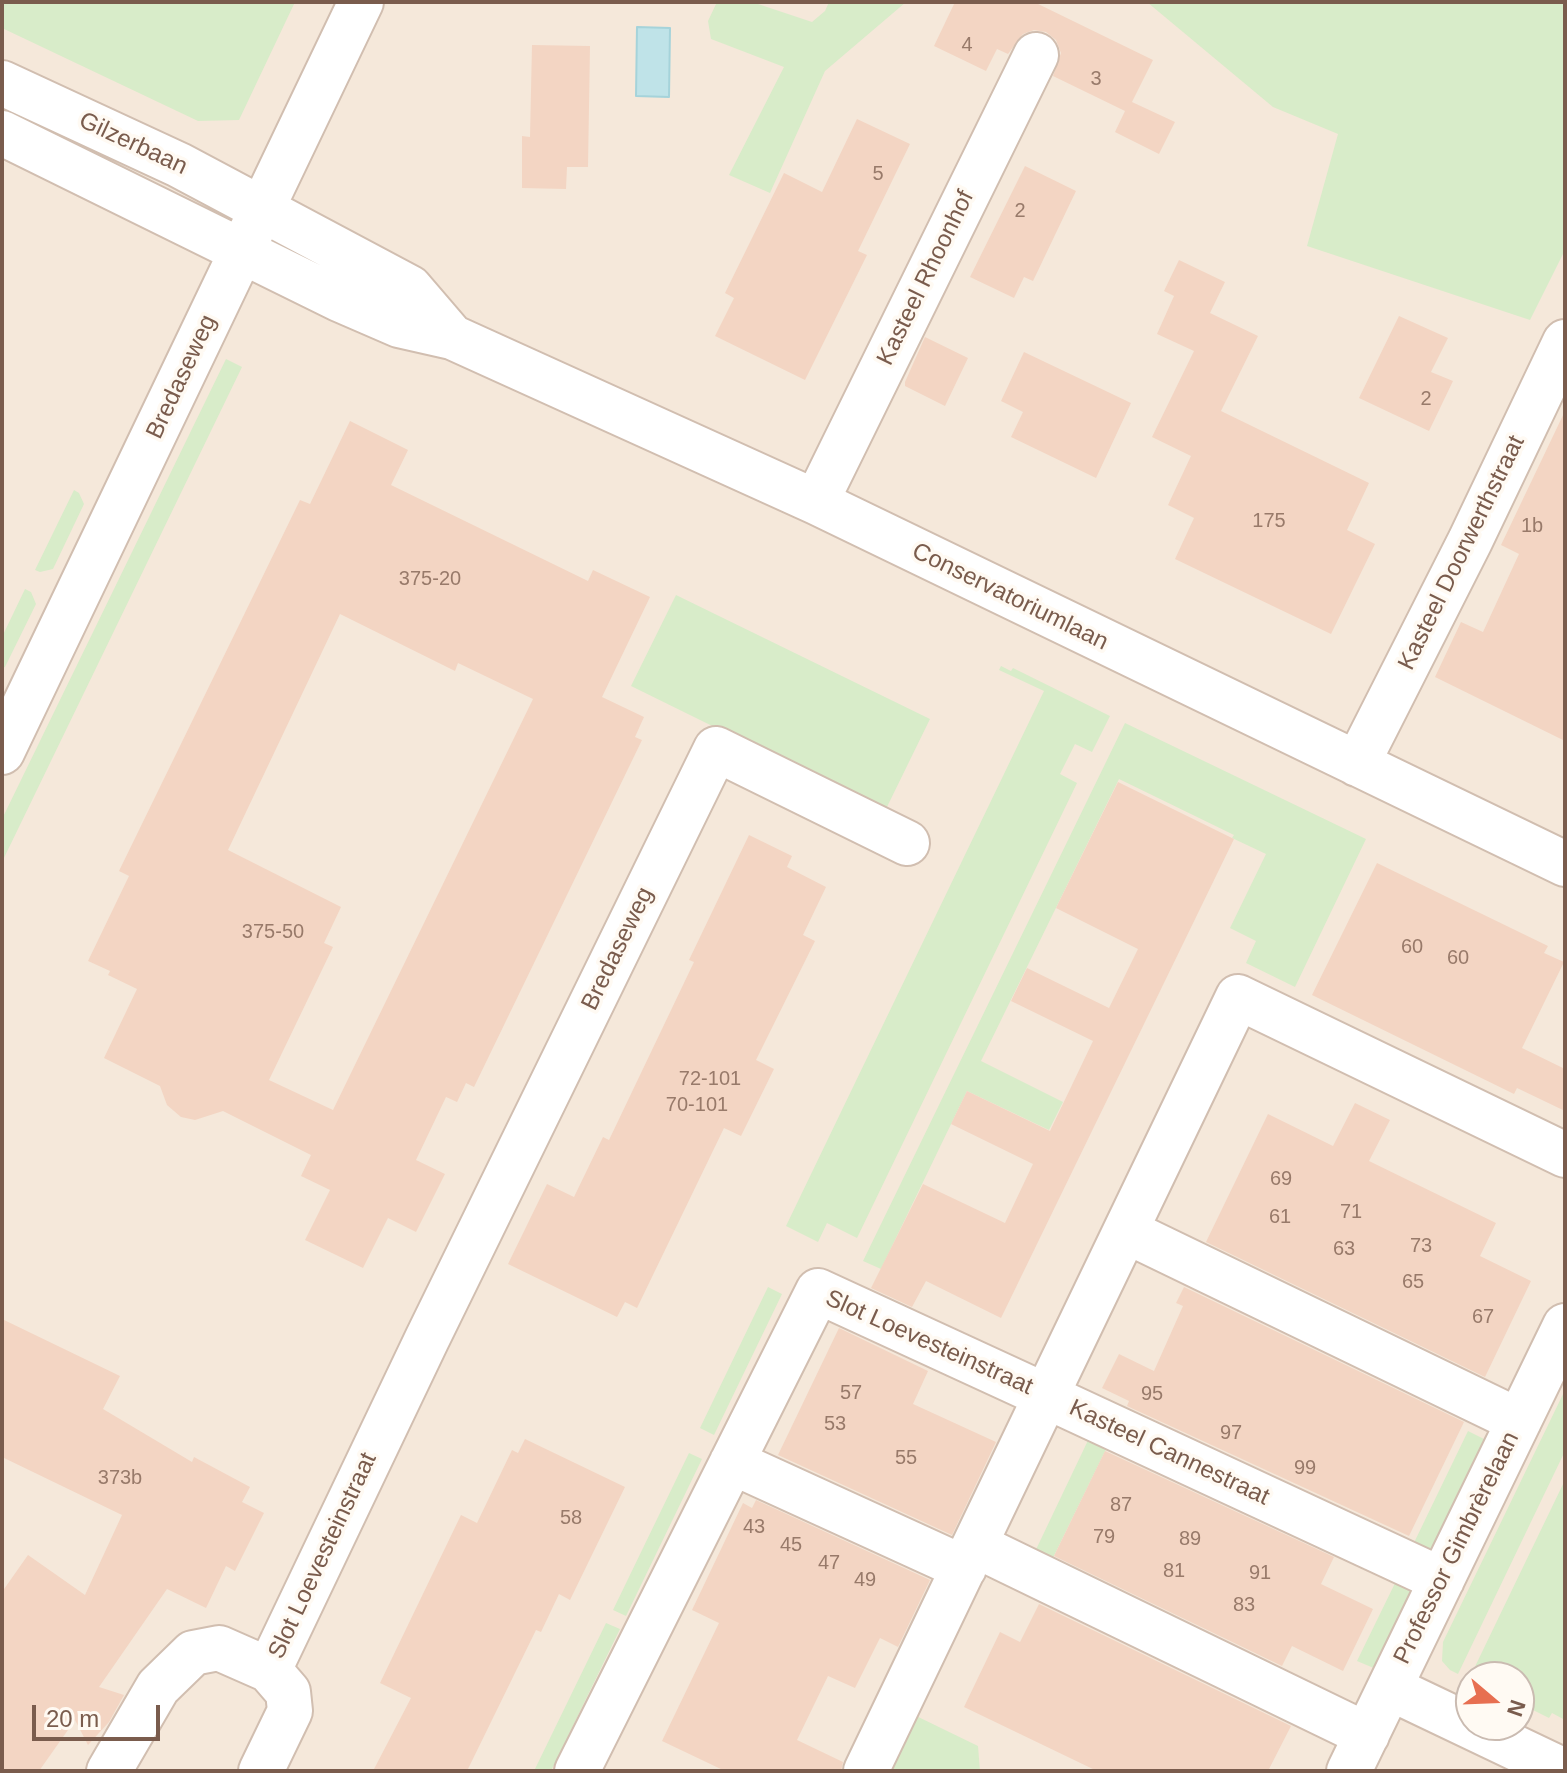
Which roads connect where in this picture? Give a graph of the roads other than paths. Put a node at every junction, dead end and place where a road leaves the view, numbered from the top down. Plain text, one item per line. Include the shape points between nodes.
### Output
1 (361, 2) edge
2 (1036, 55) dead end
3 (2, 83) edge
4 (2, 133) edge
5 (262, 209) junction
6 (242, 251) junction
7 (452, 337) junction
8 (1565, 342) edge
9 (816, 502) junction
10 (2, 752) edge
11 (1357, 764) junction
12 (907, 843) dead end
13 (1565, 864) edge
14 (1565, 1155) edge
15 (1126, 1231) junction
16 (1564, 1332) edge
17 (427, 1339) joint
18 (1046, 1396) junction
19 (1519, 1421) junction
20 (732, 1462) junction
21 (969, 1556) junction
22 (1442, 1580) junction
23 (269, 1670) junction
24 (1390, 1688) junction
25 (1358, 1753) edge
26 (109, 1771) edge
27 (261, 1771) edge
28 (577, 1771) edge
29 (866, 1771) edge
30 (1564, 1771) edge

1 - 5 street, Bredaseweg
2 - 9 street, Kasteel Rhoonhof
3 - 5 street, Gilzerbaan
4 - 6 street, Gilzerbaan
5 - 6 street, Bredaseweg
5 - 7 street, Conservatoriumlaan via 410,288
6 - 7 street, Conservatoriumlaan via 399,325
6 - 10 street, Bredaseweg
7 - 9 street, Conservatoriumlaan
8 - 11 street, Kasteel Doorwerthstraat
9 - 11 street, Conservatoriumlaan
11 - 13 street, Conservatoriumlaan
12 - 17 street, Bredaseweg via 716,749
14 - 15 street, Slot Loevesteinstraat via 1238,997
15 - 18 street, Slot Loevesteinstraat
15 - 19 street
16 - 19 street, Professor Gimbrèrelaan
17 - 23 street, Slot Loevesteinstraat
18 - 20 street, Slot Loevesteinstraat via 818,1291
18 - 21 street, Kasteel Cannestraat
18 - 22 street, Kasteel Cannestraat
19 - 22 street, Professor Gimbrèrelaan
20 - 21 street
20 - 28 street, Slot Loevesteinstraat
21 - 25 street
21 - 29 street, Kasteel Cannestraat
22 - 24 street, Professor Gimbrèrelaan
23 - 26 street via 219,1648 193,1653 158,1687
23 - 27 street, Slot Loevesteinstraat via 288,1692 290,1711
24 - 25 street, Professor Gimbrèrelaan
24 - 30 street

